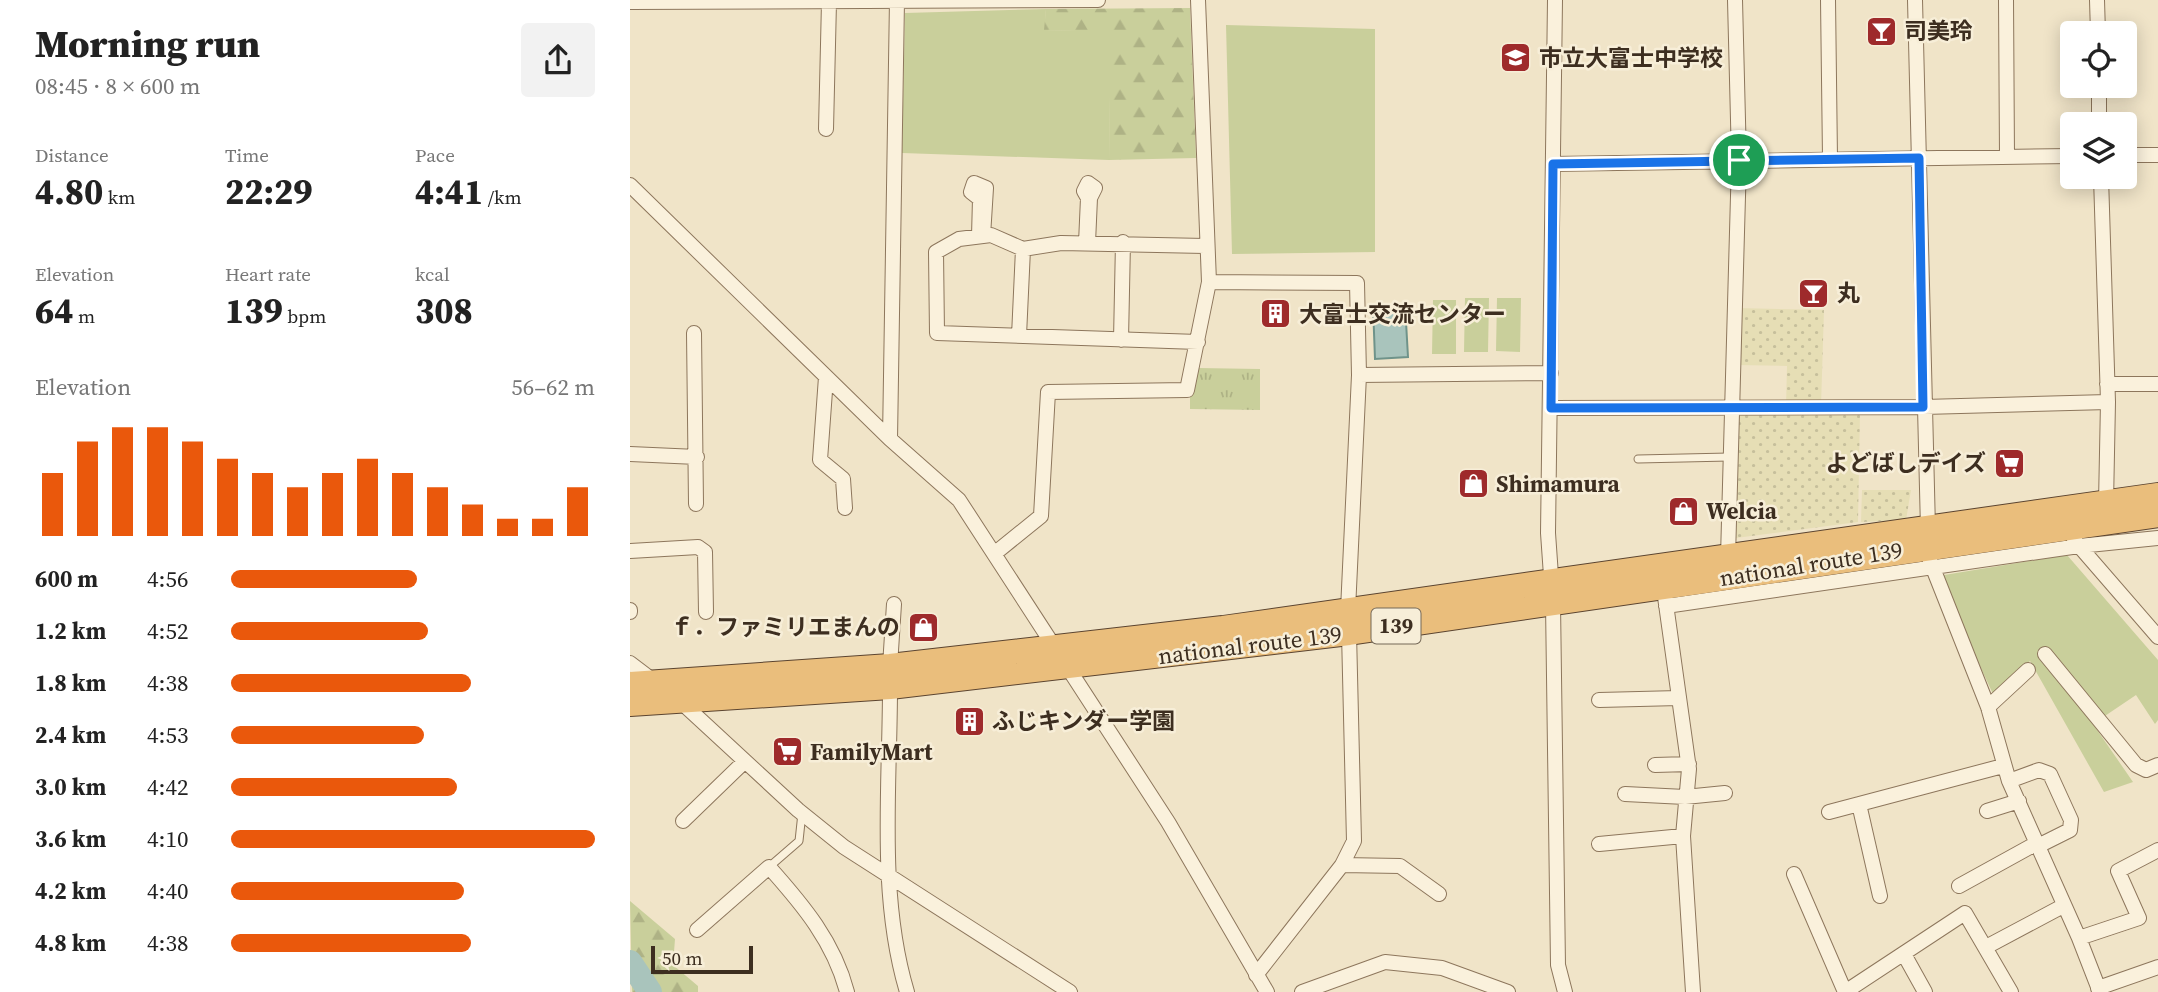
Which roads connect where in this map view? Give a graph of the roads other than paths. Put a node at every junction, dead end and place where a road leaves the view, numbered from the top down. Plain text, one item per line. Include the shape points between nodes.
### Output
1 (676, 0) edge
2 (716, 0) edge
3 (1098, 0) edge
4 (1198, 0) edge
5 (1555, 0) edge
6 (1735, 0) edge
7 (1828, 0) edge
8 (1915, 0) edge
9 (2006, 0) edge
10 (2097, 0) edge
11 (897, 1) edge
12 (630, 2) edge
13 (829, 2) junction
14 (2098, 21) edge
15 (826, 129) dead end
16 (2137, 155) edge
17 (2158, 155) edge
18 (2007, 156) junction
19 (2060, 156) edge
20 (1919, 158) junction
21 (1830, 159) junction
22 (1739, 160) junction
23 (1553, 164) junction
24 (630, 186) edge
25 (2101, 189) edge
26 (1123, 242) junction
27 (1205, 246) junction
28 (1023, 249) junction
29 (1209, 282) junction
30 (694, 333) dead end
31 (1018, 336) junction
32 (1121, 340) junction
33 (1198, 342) junction
34 (1551, 373) junction
35 (1359, 375) junction
36 (826, 377) junction
37 (2107, 384) junction
38 (2158, 384) edge
39 (2108, 402) junction
40 (1923, 407) junction
41 (1551, 408) junction
42 (1730, 408) junction
43 (890, 439) junction
44 (630, 454) edge
45 (697, 457) junction
46 (1729, 457) junction
47 (1638, 459) dead end
48 (2158, 495) edge
49 (2106, 503) junction
50 (696, 504) dead end
51 (845, 508) dead end
52 (2158, 515) edge
53 (2072, 537) junction
54 (2158, 538) edge
55 (1928, 548) junction
56 (630, 551) edge
57 (994, 554) junction
58 (1728, 557) junction
59 (1553, 593) junction
60 (1664, 596) junction
61 (894, 604) dead end
62 (706, 612) dead end
63 (1349, 621) junction
64 (2158, 637) edge
65 (2046, 654) dead end
66 (1061, 657) junction
67 (630, 663) edge
68 (2028, 670) dead end
69 (890, 677) junction
70 (656, 683) junction
71 (630, 684) edge
72 (1679, 698) junction
73 (1599, 700) dead end
74 (680, 701) junction
75 (630, 704) edge
76 (1988, 707) junction
77 (744, 762) junction
78 (1689, 764) junction
79 (1655, 765) dead end
80 (2158, 765) edge
81 (2003, 766) junction
82 (2009, 781) junction
83 (1725, 793) dead end
84 (1625, 794) dead end
85 (1685, 797) junction
86 (2019, 801) junction
87 (1859, 804) junction
88 (1987, 811) dead end
89 (1829, 812) dead end
90 (802, 813) junction
91 (683, 821) dead end
92 (1683, 836) junction
93 (1599, 844) dead end
94 (2037, 845) junction
95 (2158, 850) edge
96 (1342, 865) junction
97 (769, 867) junction
98 (1794, 874) dead end
99 (890, 877) junction
100 (1959, 886) dead end
101 (1439, 894) dead end
102 (1880, 896) dead end
103 (2063, 906) junction
104 (697, 930) dead end
105 (2079, 938) junction
106 (1986, 947) junction
107 (1905, 956) junction
108 (2158, 967) edge
109 (1256, 975) junction
110 (1341, 986) edge
111 (2099, 990) edge
112 (847, 992) edge
113 (907, 992) edge
114 (1070, 992) edge
115 (1267, 992) edge
116 (1301, 992) edge
117 (1508, 992) edge
118 (1564, 992) edge
119 (1693, 992) edge
120 (1845, 992) edge
121 (1925, 992) edge
122 (2011, 992) edge

1 - 2 street
1 - 12 street
2 - 13 street
3 - 11 street
4 - 27 street
5 - 23 street
6 - 22 street
7 - 21 street
8 - 20 street
9 - 18 street
10 - 14 street
11 - 13 street
11 - 43 street
13 - 15 street
16 - 17 street
18 - 19 street
18 - 20 street
20 - 21 street
20 - 40 street
21 - 22 street
22 - 23 street
22 - 42 street
23 - 34 street
24 - 36 street
25 - 37 street
26 - 27 street
26 - 28 street
26 - 32 street
27 - 29 street
28 - 31 street
28 - 31 street via 991,234 959,239 936,252 937,333
29 - 33 street
29 - 35 street via 1357,283
30 - 45 street
31 - 32 street
32 - 33 street
33 - 57 street via 1187,390 1048,392 1041,516
34 - 35 street
34 - 41 street
35 - 63 street
36 - 43 street
36 - 51 street via 820,460 843,479
37 - 38 street
37 - 39 street
39 - 40 street
39 - 49 street
40 - 42 street
40 - 55 street
41 - 42 street
41 - 59 street via 1548,533
42 - 46 street
43 - 57 street via 959,500
44 - 45 street
45 - 50 street
46 - 47 lane
46 - 58 street
48 - 49 highway, national route 139 / 139
49 - 55 highway, national route 139 / 139
52 - 53 highway, national route 139 / 139
53 - 54 street
53 - 55 highway, national route 139 / 139
53 - 64 street
55 - 58 highway, national route 139 / 139
55 - 60 highway, national route 139 / 139
55 - 76 street
56 - 62 street via 698,547 705,552
57 - 66 street
58 - 59 highway, national route 139 / 139
59 - 60 highway, national route 139 / 139
59 - 63 highway, national route 139 / 139
59 - 118 street via 1558,965
60 - 72 street
61 - 69 street
63 - 66 highway, national route 139 / 139
63 - 96 street via 1354,841
65 - 80 street via 2136,765 2146,770
66 - 69 highway, national route 139 / 139
66 - 109 street via 1168,822
67 - 70 street
68 - 76 street
69 - 70 highway, national route 139 / 139
69 - 74 highway, national route 139 / 139
69 - 99 street
70 - 71 highway, national route 139 / 139
72 - 73 street
72 - 78 street
74 - 75 highway, national route 139 / 139
74 - 77 street
76 - 81 street
77 - 90 street
77 - 91 street
78 - 79 street
78 - 85 street
81 - 82 street
81 - 87 street
82 - 86 street
82 - 94 street via 2039,770 2050,774 2071,820 2070,830
83 - 85 street
84 - 85 street
85 - 92 street
86 - 88 street
86 - 94 street
87 - 89 street
87 - 102 street
90 - 97 lane via 799,841
90 - 99 street
92 - 93 street
92 - 119 street
94 - 100 street
94 - 103 street
95 - 105 street via 2118,871 2138,918
96 - 101 street via 1400,866
96 - 109 street
97 - 104 street
97 - 112 street via 824,936
98 - 120 street
99 - 113 street via 897,958
99 - 114 street
103 - 105 street
103 - 106 street
105 - 111 street
106 - 107 street via 1965,913
106 - 122 street
107 - 120 street
107 - 121 street
108 - 111 street
109 - 115 street
110 - 116 street
110 - 117 street via 1385,962 1442,968

